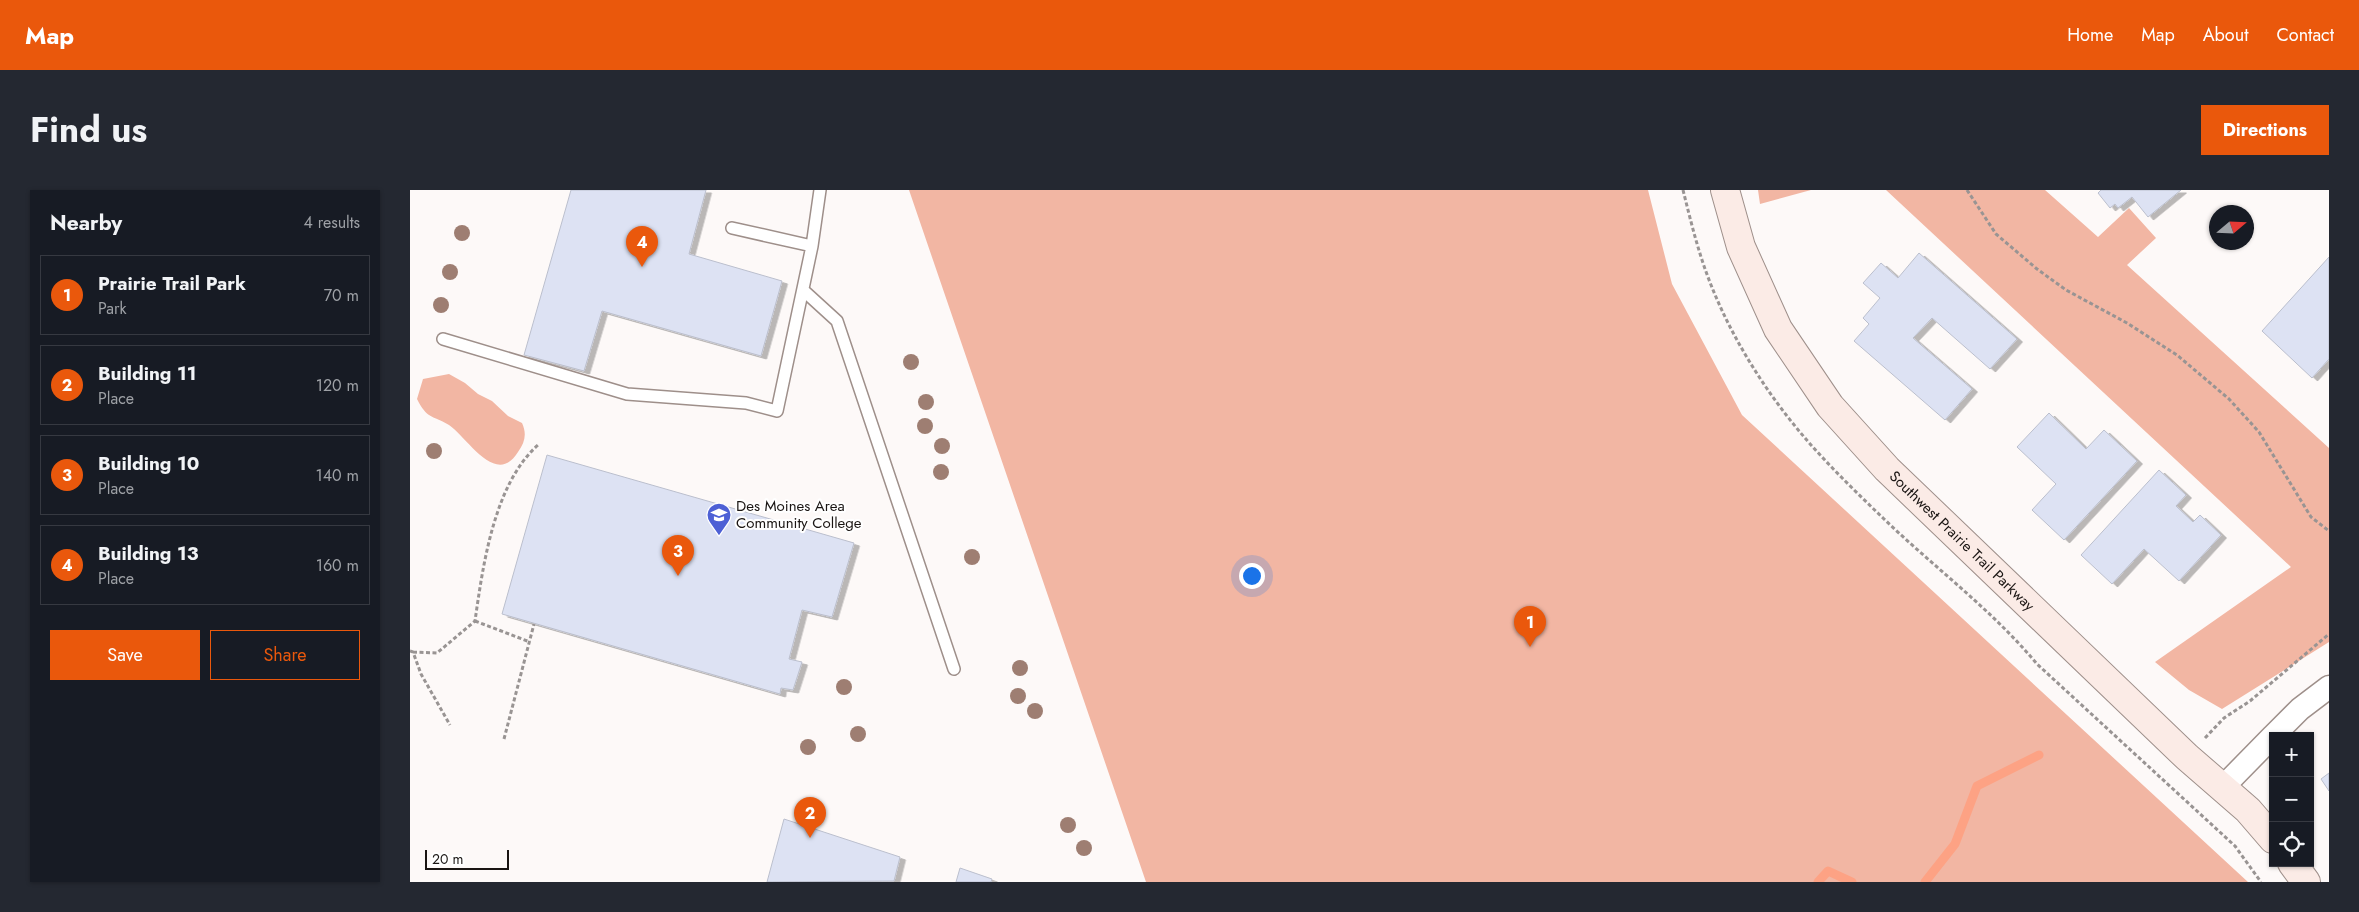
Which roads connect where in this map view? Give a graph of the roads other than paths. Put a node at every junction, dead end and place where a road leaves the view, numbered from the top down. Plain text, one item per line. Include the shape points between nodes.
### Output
1 (820, 190) edge
2 (1725, 190) edge
3 (732, 228) dead end
4 (812, 246) junction
5 (803, 290) junction
6 (442, 339) dead end
7 (954, 669) dead end
8 (2329, 688) edge
9 (2277, 732) edge
10 (2269, 740) edge
11 (2223, 787) junction
12 (2269, 834) edge
13 (2295, 867) edge
14 (2306, 882) edge

1 - 4 lane
2 - 11 street, Southwest Prairie Trail Parkway via 1741,247 1778,329 1830,406 1887,469 2187,757
3 - 4 lane
4 - 5 lane
5 - 6 lane via 777,410 746,403 627,394
5 - 7 lane via 837,321
8 - 9 street via 2300,709
10 - 11 street
11 - 12 street, Southwest Prairie Trail Parkway
13 - 14 street

